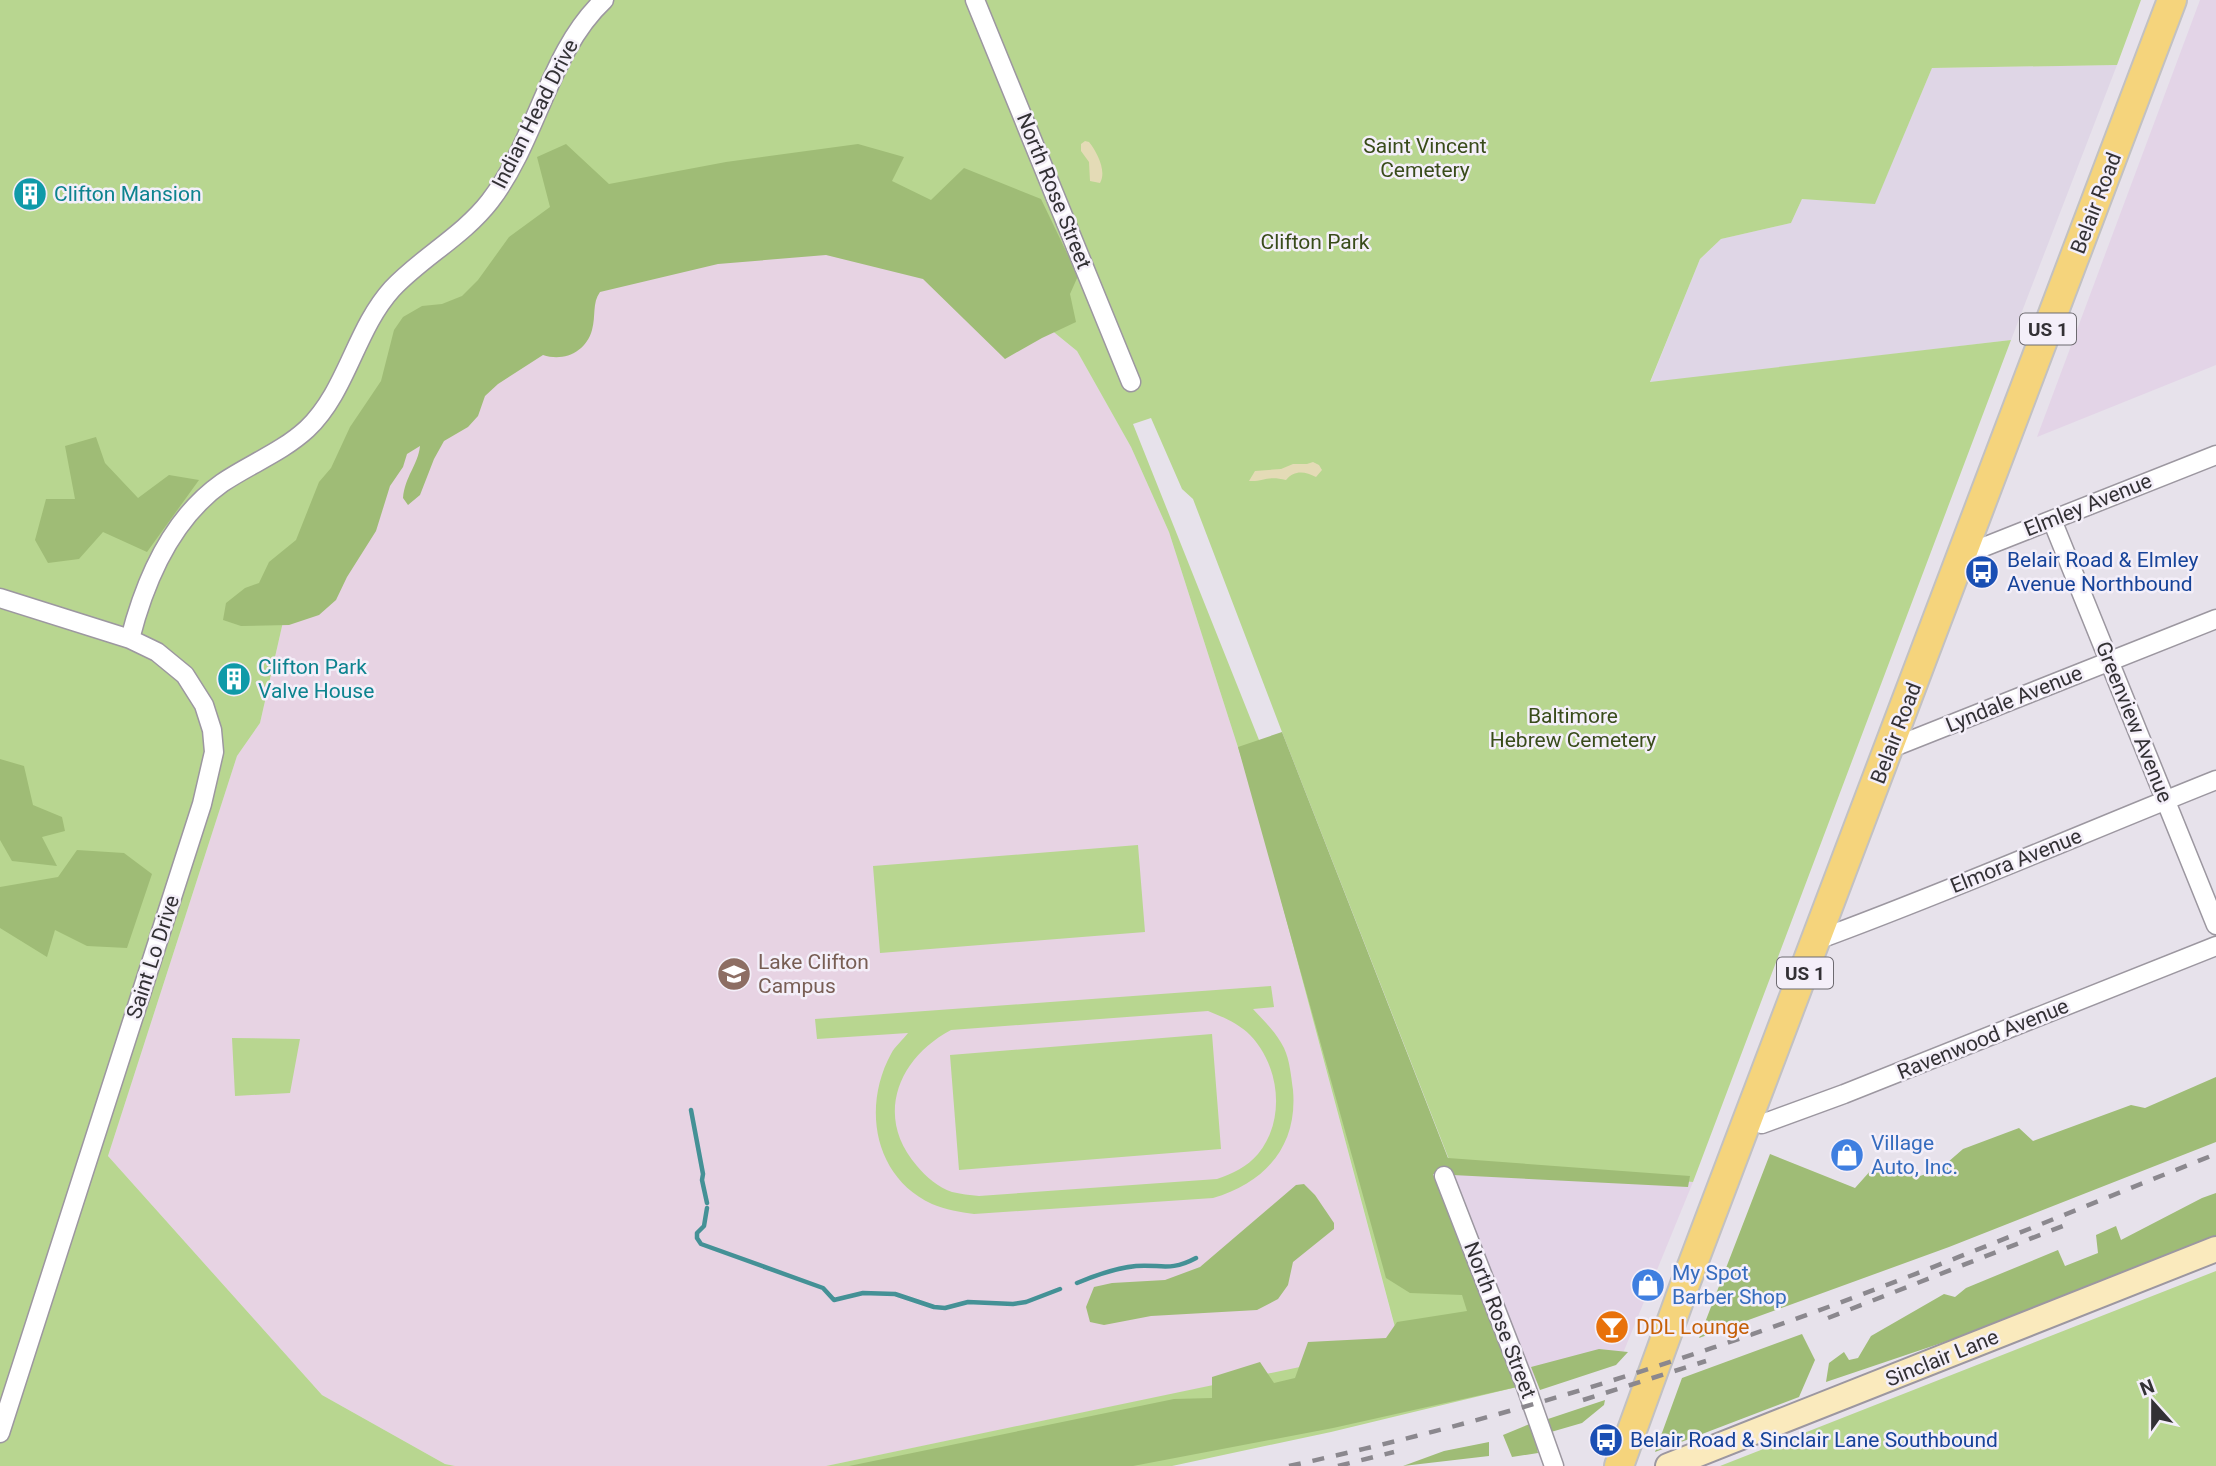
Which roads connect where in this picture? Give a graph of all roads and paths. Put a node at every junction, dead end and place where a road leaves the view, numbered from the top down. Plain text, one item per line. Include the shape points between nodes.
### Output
1 (604, 0) edge
2 (975, 0) edge
3 (2172, 0) edge
4 (1131, 382) dead end
5 (2216, 455) edge
6 (2052, 520) junction
7 (1961, 556) junction
8 (0, 597) edge
9 (2216, 619) edge
10 (130, 639) junction
11 (2109, 661) junction
12 (1889, 748) junction
13 (2216, 780) edge
14 (2165, 800) junction
15 (2216, 925) edge
16 (1817, 940) junction
17 (2216, 946) edge
18 (1748, 1119) junction
19 (1444, 1176) dead end
20 (2216, 1249) edge
21 (0, 1433) edge
22 (1554, 1466) edge
23 (1619, 1466) edge
24 (1668, 1466) edge

1 - 10 street, Indian Head Drive via 572,39 526,140 492,199 391,290 308,428 225,482 186,516 153,569
2 - 4 street, North Rose Street
3 - 7 main road, Belair Road / US 1
5 - 6 street, Elmley Avenue
6 - 7 street, Elmley Avenue
6 - 11 street, Greenview Avenue
7 - 12 main road, Belair Road / US 1
8 - 10 street, Saint Lo Drive
9 - 11 street, Lyndale Avenue
10 - 21 street, Saint Lo Drive via 170,662 197,691 210,719 214,752 170,906
11 - 12 street, Lyndale Avenue
11 - 14 street, Greenview Avenue
12 - 16 main road, Belair Road / US 1
13 - 14 street, Elmora Avenue
14 - 15 street, Greenview Avenue
14 - 16 street, Elmora Avenue
16 - 18 main road, Belair Road / US 1
17 - 18 street, Ravenwood Avenue via 1844,1094 1762,1124
18 - 23 main road, Belair Road / US 1
19 - 22 street, North Rose Street
20 - 24 main road, Sinclair Lane

